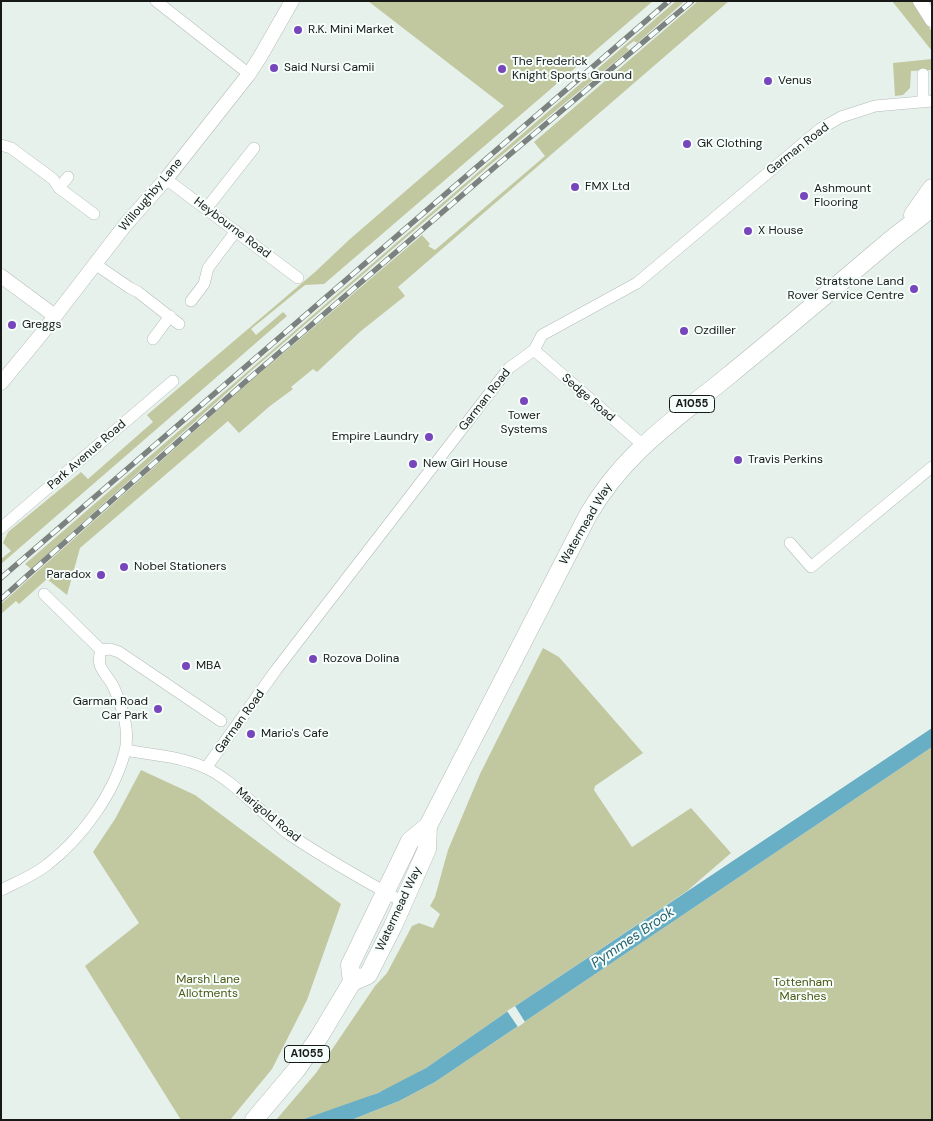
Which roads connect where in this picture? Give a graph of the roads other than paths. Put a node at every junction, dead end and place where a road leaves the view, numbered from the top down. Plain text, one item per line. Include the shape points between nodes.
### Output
1 (156, 1) edge
2 (292, 1) edge
3 (920, 1) edge
4 (932, 20) edge
5 (249, 74) junction
6 (923, 74) dead end
7 (927, 102) edge
8 (1, 145) edge
9 (254, 148) dead end
10 (68, 177) dead end
11 (166, 179) junction
12 (59, 188) junction
13 (932, 188) edge
14 (932, 207) edge
15 (206, 209) junction
16 (94, 214) dead end
17 (236, 231) junction
18 (898, 233) junction
19 (95, 264) junction
20 (1, 276) edge
21 (298, 278) dead end
22 (191, 302) dead end
23 (55, 316) junction
24 (153, 339) dead end
25 (534, 350) junction
26 (172, 381) dead end
27 (1, 383) edge
28 (643, 445) junction
29 (932, 467) edge
30 (1, 528) edge
31 (790, 543) dead end
32 (44, 594) dead end
33 (101, 650) junction
34 (221, 721) dead end
35 (125, 750) junction
36 (206, 768) junction
37 (428, 826) junction
38 (1, 890) edge
39 (386, 892) junction
40 (403, 902) junction
41 (352, 982) junction
42 (254, 1120) edge

1 - 5 street
2 - 5 street, Willoughby Lane
3 - 4 street
5 - 11 street, Willoughby Lane
6 - 7 street
7 - 25 street, Garman Road via 875,106 841,117 820,129 637,283 542,335
8 - 12 street via 18,153 53,179
9 - 15 street
10 - 12 street
11 - 15 street, Heybourne Road
11 - 19 street, Willoughby Lane
12 - 16 street
13 - 18 main road, Watermead Way / A1055
14 - 18 main road, Watermead Way / A1055
15 - 17 street, Heybourne Road
17 - 21 street, Heybourne Road
17 - 22 street via 208,268 204,284
18 - 28 main road, Watermead Way / A1055
19 - 23 street, Willoughby Lane
19 - 24 street via 174,320
20 - 23 street
23 - 27 street, Willoughby Lane
25 - 28 street, Sedge Road
25 - 36 street, Garman Road via 509,368 276,670
26 - 30 street, Park Avenue Road
28 - 37 main road, Watermead Way / A1055 via 610,482 588,515
29 - 31 street via 811,567
32 - 33 street
33 - 34 street, Garman Road via 119,652
33 - 35 street via 100,668 118,697 124,714
35 - 36 street, Marigold Road via 179,759
35 - 38 street via 107,793 78,834 47,865
36 - 39 street, Marigold Road via 295,838
37 - 39 main road, Watermead Way / A1055 via 410,841
37 - 40 main road, Watermead Way / A1055 via 427,849
39 - 40 street, Marigold Road
39 - 41 main road, Watermead Way / A1055 via 350,965
40 - 41 main road, Watermead Way / A1055 via 368,975
41 - 42 main road, Watermead Way / A1055 via 297,1068

